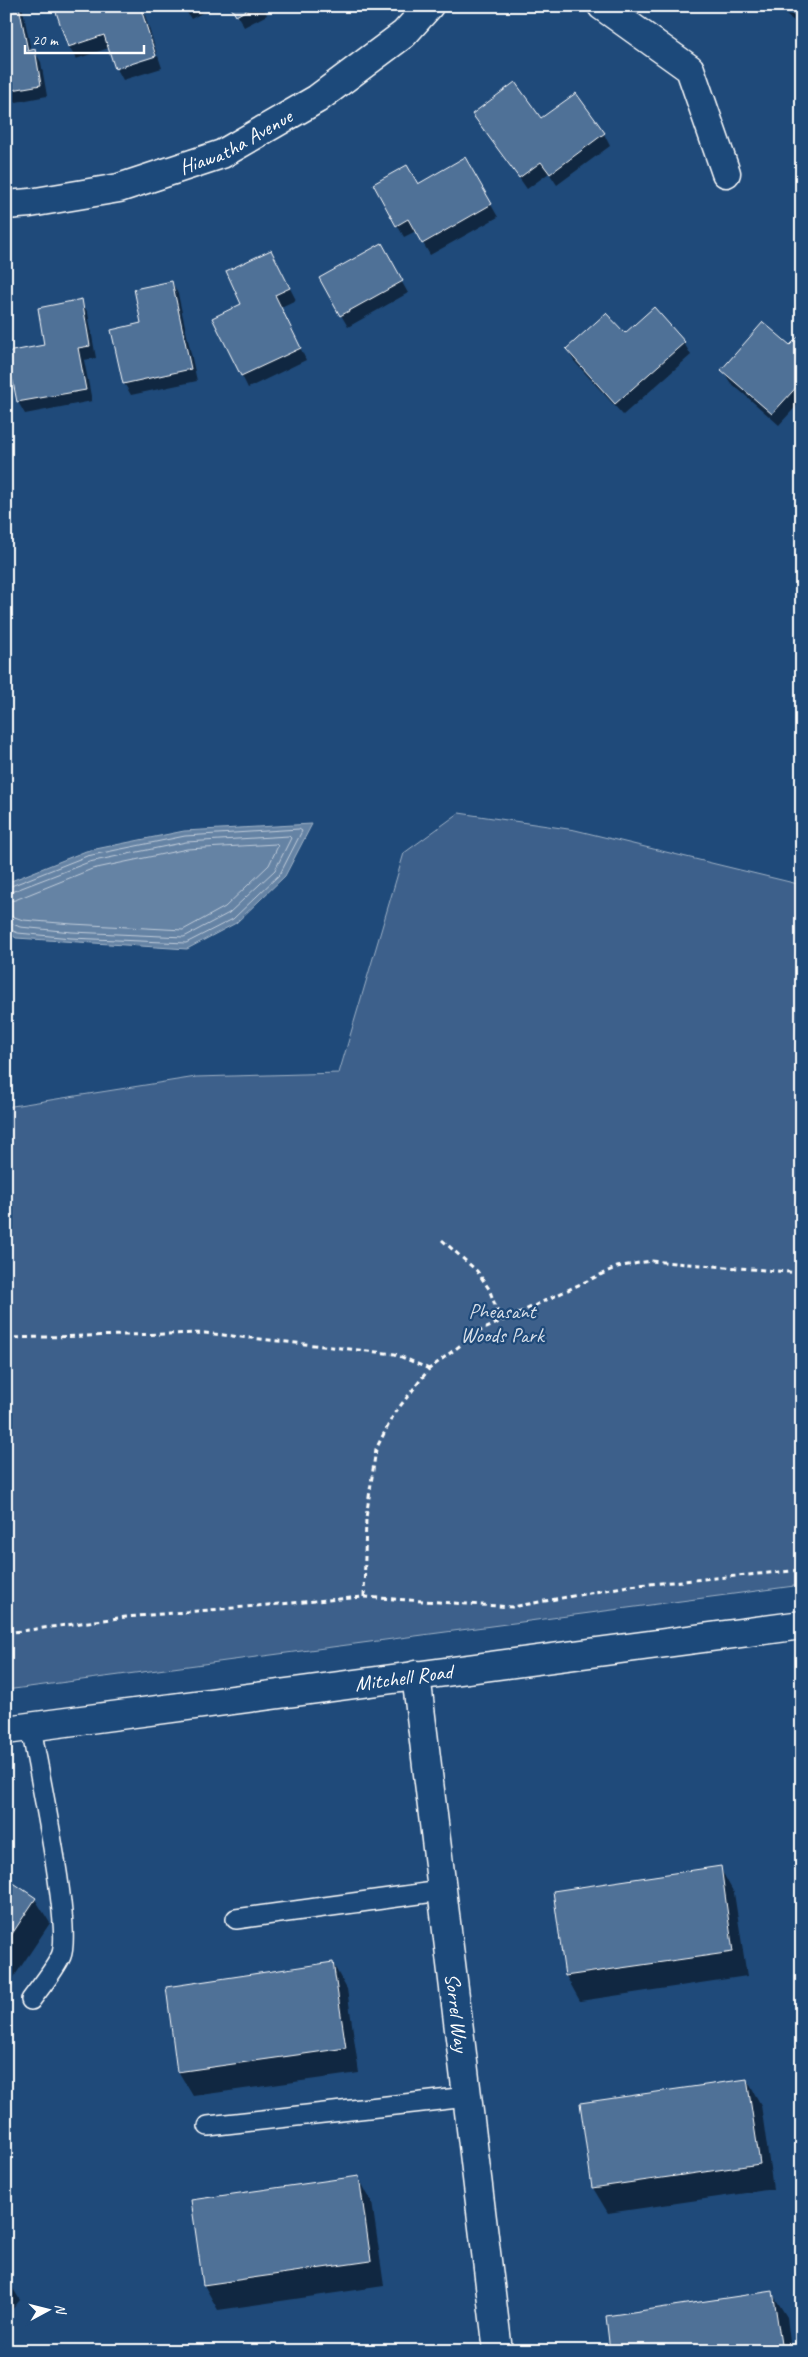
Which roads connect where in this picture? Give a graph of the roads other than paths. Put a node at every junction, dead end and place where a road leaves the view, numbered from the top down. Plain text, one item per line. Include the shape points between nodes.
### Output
1 (429, 6) edge
2 (602, 6) edge
3 (726, 173) dead end
4 (6, 204) edge
5 (802, 1625) edge
6 (416, 1675) junction
7 (18, 1728) edge
8 (441, 1891) junction
9 (236, 1919) dead end
10 (31, 2000) dead end
11 (467, 2097) junction
12 (208, 2126) dead end
13 (498, 2351) edge

1 - 4 street, Hiawatha Avenue via 404,34 317,99 222,154 119,188
2 - 3 street via 690,70
5 - 6 street, Mitchell Road
6 - 7 street, Mitchell Road
6 - 8 street, Sorrel Way
7 - 10 lane via 61,1907 64,1941 61,1955
8 - 9 lane
8 - 11 street, Sorrel Way
11 - 12 lane
11 - 13 street, Sorrel Way

